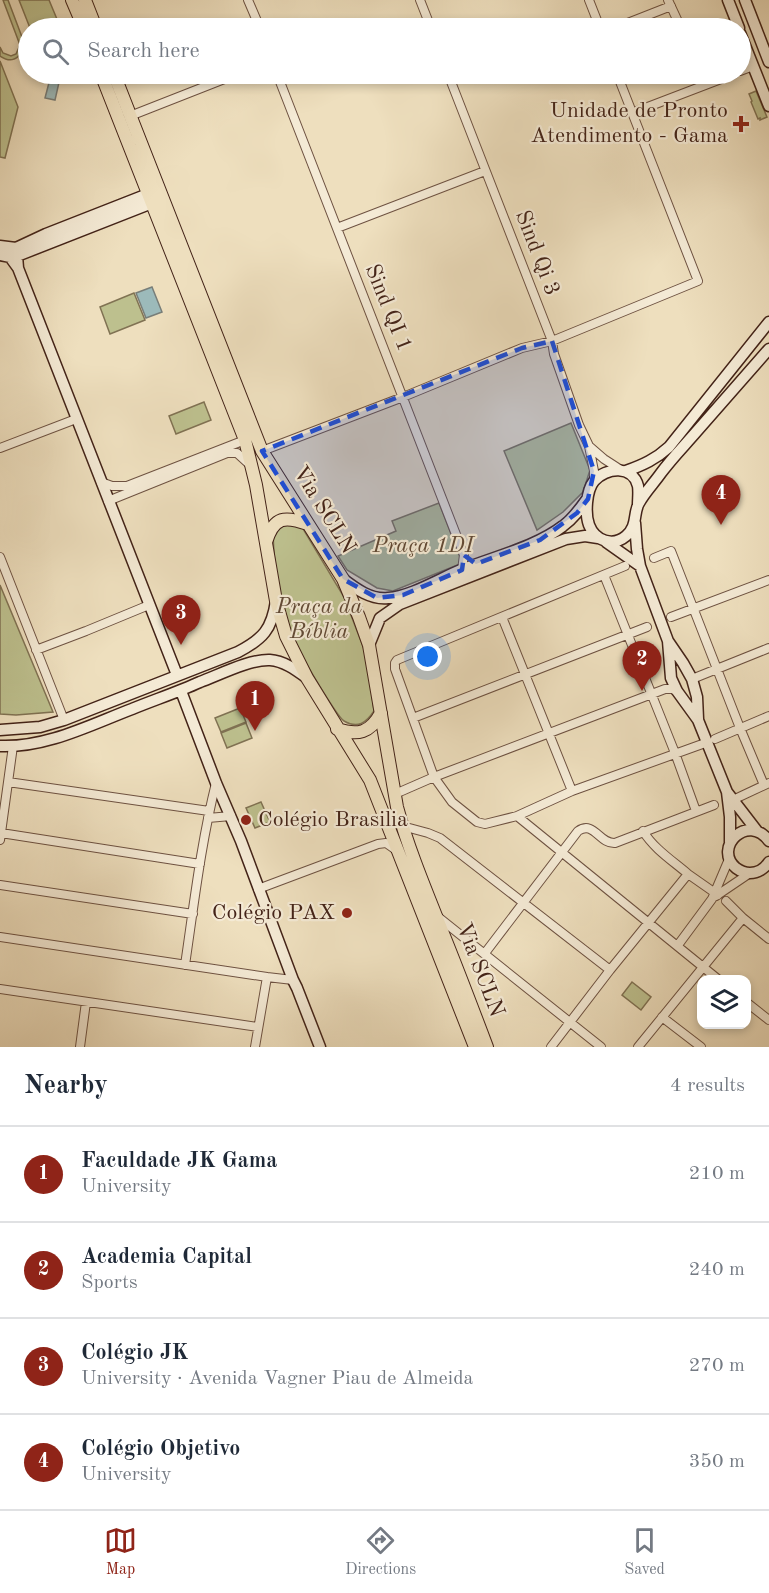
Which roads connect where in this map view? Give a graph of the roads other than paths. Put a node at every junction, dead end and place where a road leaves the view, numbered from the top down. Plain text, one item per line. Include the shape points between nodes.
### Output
1 (72, 0) edge
2 (85, 0) edge
3 (248, 0) edge
4 (420, 0) edge
5 (589, 0) edge
6 (728, 0) edge
7 (745, 0) edge
8 (670, 3) edge
9 (80, 18) edge
10 (92, 18) edge
11 (256, 18) edge
12 (427, 18) edge
13 (596, 18) edge
14 (637, 18) edge
15 (677, 18) edge
16 (735, 18) edge
17 (751, 60) edge
18 (769, 62) edge
19 (753, 66) joint
20 (105, 84) edge
21 (118, 84) edge
22 (212, 84) edge
23 (281, 84) edge
24 (452, 84) edge
25 (621, 84) edge
26 (708, 84) edge
27 (703, 86) joint
28 (769, 106) edge
29 (632, 113) junction
30 (130, 116) junction
31 (485, 171) junction
32 (150, 199) junction
33 (163, 216) junction
34 (337, 228) junction
35 (169, 230) junction
36 (9, 252) edge
37 (769, 322) edge
38 (552, 341) junction
39 (769, 349) edge
40 (403, 397) junction
41 (76, 419) junction
42 (245, 440) junction
43 (0, 448) edge
44 (591, 450) junction
45 (262, 451) junction
46 (250, 465) junction
47 (624, 470) junction
48 (101, 482) junction
49 (594, 482) junction
50 (588, 499) junction
51 (108, 501) junction
52 (638, 505) junction
53 (635, 523) junction
54 (308, 524) junction
55 (602, 540) junction
56 (266, 543) junction
57 (464, 555) junction
58 (0, 557) edge
59 (654, 558) dead end
60 (476, 564) junction
61 (625, 566) dead end
62 (640, 566) junction
63 (462, 570) junction
64 (604, 575) junction
65 (343, 579) junction
66 (769, 580) edge
67 (276, 601) junction
68 (149, 605) junction
69 (693, 609) junction
70 (502, 617) junction
71 (671, 617) dead end
72 (647, 627) dead end
73 (627, 635) junction
74 (668, 641) junction
75 (369, 645) junction
76 (769, 648) edge
77 (36, 650) junction
78 (208, 663) junction
79 (683, 663) junction
80 (717, 668) junction
81 (670, 673) junction
82 (526, 674) junction
83 (177, 675) junction
84 (215, 676) junction
85 (307, 678) junction
86 (692, 679) junction
87 (150, 686) junction
88 (664, 689) junction
89 (181, 691) junction
90 (651, 694) junction
91 (680, 696) junction
92 (697, 697) junction
93 (154, 700) junction
94 (381, 713) junction
95 (769, 716) edge
96 (413, 718) junction
97 (64, 720) junction
98 (698, 720) junction
99 (740, 728) junction
100 (337, 729) junction
101 (0, 730) edge
102 (549, 733) junction
103 (712, 741) junction
104 (0, 746) edge
105 (13, 746) junction
106 (675, 753) junction
107 (434, 777) junction
108 (8, 782) junction
109 (216, 783) junction
110 (766, 784) edge
111 (572, 791) junction
112 (727, 792) junction
113 (395, 794) junction
114 (737, 798) dead end
115 (714, 805) dead end
116 (696, 811) junction
117 (209, 814) junction
118 (231, 816) junction
119 (516, 816) junction
120 (388, 824) junction
121 (402, 826) junction
122 (644, 831) junction
123 (757, 831) junction
124 (1, 837) edge
125 (769, 841) edge
126 (730, 842) junction
127 (378, 844) junction
128 (399, 853) junction
129 (562, 854) junction
130 (729, 859) junction
131 (200, 864) junction
132 (768, 864) edge
133 (750, 873) junction
134 (688, 874) junction
135 (0, 885) edge
136 (258, 889) junction
137 (715, 896) junction
138 (726, 901) dead end
139 (523, 903) junction
140 (193, 914) junction
141 (436, 915) junction
142 (743, 918) junction
143 (648, 922) junction
144 (0, 937) edge
145 (769, 939) edge
146 (678, 945) junction
147 (485, 953) junction
148 (447, 958) junction
149 (185, 965) junction
150 (704, 967) junction
151 (610, 970) junction
152 (714, 975) edge
153 (267, 977) junction
154 (293, 980) junction
155 (0, 989) edge
156 (86, 1002) junction
157 (751, 1005) edge
158 (662, 1017) junction
159 (769, 1020) edge
160 (571, 1022) junction
161 (258, 1027) junction
162 (80, 1047) edge
163 (255, 1047) edge
164 (320, 1047) edge
165 (475, 1047) edge
166 (487, 1047) edge
167 (551, 1047) edge
168 (602, 1047) edge
169 (638, 1047) edge
170 (701, 1047) edge

1 - 9 main road
2 - 10 main road
3 - 11 street
4 - 12 street
5 - 13 street
6 - 16 main road
7 - 18 main road
8 - 14 street
8 - 15 street
17 - 19 main road
19 - 28 main road
20 - 32 main road, Via SCLN
21 - 30 main road, Via SCLN
22 - 30 street
23 - 34 street, Sind QI 1
24 - 31 street, Sind Qi 3
25 - 29 street
26 - 27 street
27 - 29 street
29 - 38 street via 699,282
30 - 33 main road, Via SCLN
31 - 34 street
31 - 38 street, Sind Qi 3
32 - 33 main road, Via SCLN
32 - 36 main road
33 - 35 main road, Via SCLN
34 - 40 street, Sind QI 1
35 - 42 main road, Via SCLN via 179,276
35 - 45 main road, Via SCLN
36 - 41 main road
37 - 47 main road via 669,447 651,461
38 - 40 street via 522,348
38 - 44 street, Sind Qi 3
39 - 52 main road via 663,470
40 - 45 street
40 - 57 street, Sind QI 1
41 - 43 street
41 - 48 main road
42 - 46 main road, Via SCLN
42 - 48 street via 127,486
44 - 47 street
44 - 49 street
45 - 54 main road, Via SCLN
46 - 51 street via 237,453 227,453
46 - 56 main road, Via SCLN
47 - 49 main road via 602,475
47 - 52 main road via 638,485
48 - 51 main road
49 - 50 main road
50 - 55 main road via 586,514 590,528
50 - 60 main road via 563,527
51 - 68 main road
52 - 53 main road
53 - 55 main road via 617,540
53 - 62 main road
54 - 56 main road via 281,520 274,525
54 - 65 main road, Via SCLN
55 - 62 main road
55 - 75 main road via 585,536 566,539 400,604 380,618
56 - 67 main road, Via SCLN
57 - 60 street
57 - 63 street
58 - 77 street
59 - 69 street via 671,551
60 - 63 main road
61 - 64 street
62 - 74 main road
63 - 65 main road via 388,598 367,595
64 - 70 street
64 - 73 street
65 - 75 main road, Via SCLN
66 - 69 street
67 - 78 main road via 271,622 261,637 238,652
67 - 85 main road, Via SCLN via 286,636
68 - 77 street
68 - 83 main road
69 - 71 street
69 - 80 street
70 - 82 street
70 - 96 street via 397,660 395,669
72 - 73 street
73 - 82 street
73 - 90 street
74 - 79 main road
74 - 81 main road
75 - 94 main road, Via SCLN
76 - 80 street
77 - 97 street
78 - 83 main road
78 - 84 main road via 214,666
79 - 81 main road via 674,664
79 - 86 main road
80 - 86 street
80 - 99 street
81 - 88 street via 670,682
81 - 91 main road
82 - 96 street
82 - 102 street
83 - 87 main road
84 - 85 main road via 272,660
84 - 89 main road
85 - 100 main road, Via SCLN
86 - 92 main road
87 - 93 main road via 142,694
87 - 97 main road
88 - 90 street
88 - 91 street via 672,689
89 - 93 main road
89 - 109 main road
90 - 102 street
90 - 106 street
91 - 92 main road via 689,700
91 - 98 main road
92 - 98 main road
93 - 105 main road via 58,738
94 - 100 main road via 370,728 360,732
94 - 113 main road, Via SCLN
95 - 99 street
96 - 107 street
97 - 101 main road via 40,727
98 - 103 main road
99 - 103 street
99 - 110 street
100 - 120 main road, Via SCLN via 370,780
102 - 107 street
102 - 111 street
103 - 106 street
103 - 112 main road
104 - 105 main road
105 - 108 street
106 - 111 street
106 - 116 street
107 - 113 street
107 - 119 street via 452,802 477,822 484,824
108 - 117 street
108 - 124 street
109 - 117 street
109 - 118 main road
110 - 114 street
111 - 119 street
112 - 123 main road
112 - 126 main road
113 - 121 main road, Via SCLN
115 - 116 street
116 - 122 street
117 - 118 street
117 - 131 street
118 - 136 main road
119 - 129 street
120 - 127 street
120 - 128 main road, Via SCLN
121 - 139 street via 440,838
121 - 141 main road, Via SCLN
122 - 129 street via 611,843 583,827
122 - 134 street via 654,845
123 - 125 main road
123 - 126 main road via 737,834
124 - 131 street
126 - 130 main road
127 - 128 street via 391,845
127 - 136 street
128 - 148 main road, Via SCLN
129 - 139 street
129 - 143 street
130 - 133 main road via 741,872
130 - 137 street
131 - 140 street
132 - 133 main road
133 - 137 street
134 - 137 street
134 - 143 street
135 - 140 street
136 - 154 main road
137 - 146 street
138 - 142 street
139 - 147 street
139 - 151 street
140 - 149 street
141 - 147 street
141 - 148 main road, Via SCLN
142 - 145 street
142 - 150 street
143 - 146 street
143 - 151 street
144 - 149 street
146 - 150 street
147 - 160 street
148 - 165 main road, Via SCLN
148 - 166 main road, Via SCLN
149 - 153 street
150 - 152 street
150 - 158 street
151 - 160 street
153 - 154 street
153 - 161 street
154 - 164 main road
155 - 156 street
156 - 161 street
156 - 162 street
157 - 159 street
158 - 169 street
158 - 170 street
160 - 167 street
160 - 168 street
161 - 163 street

